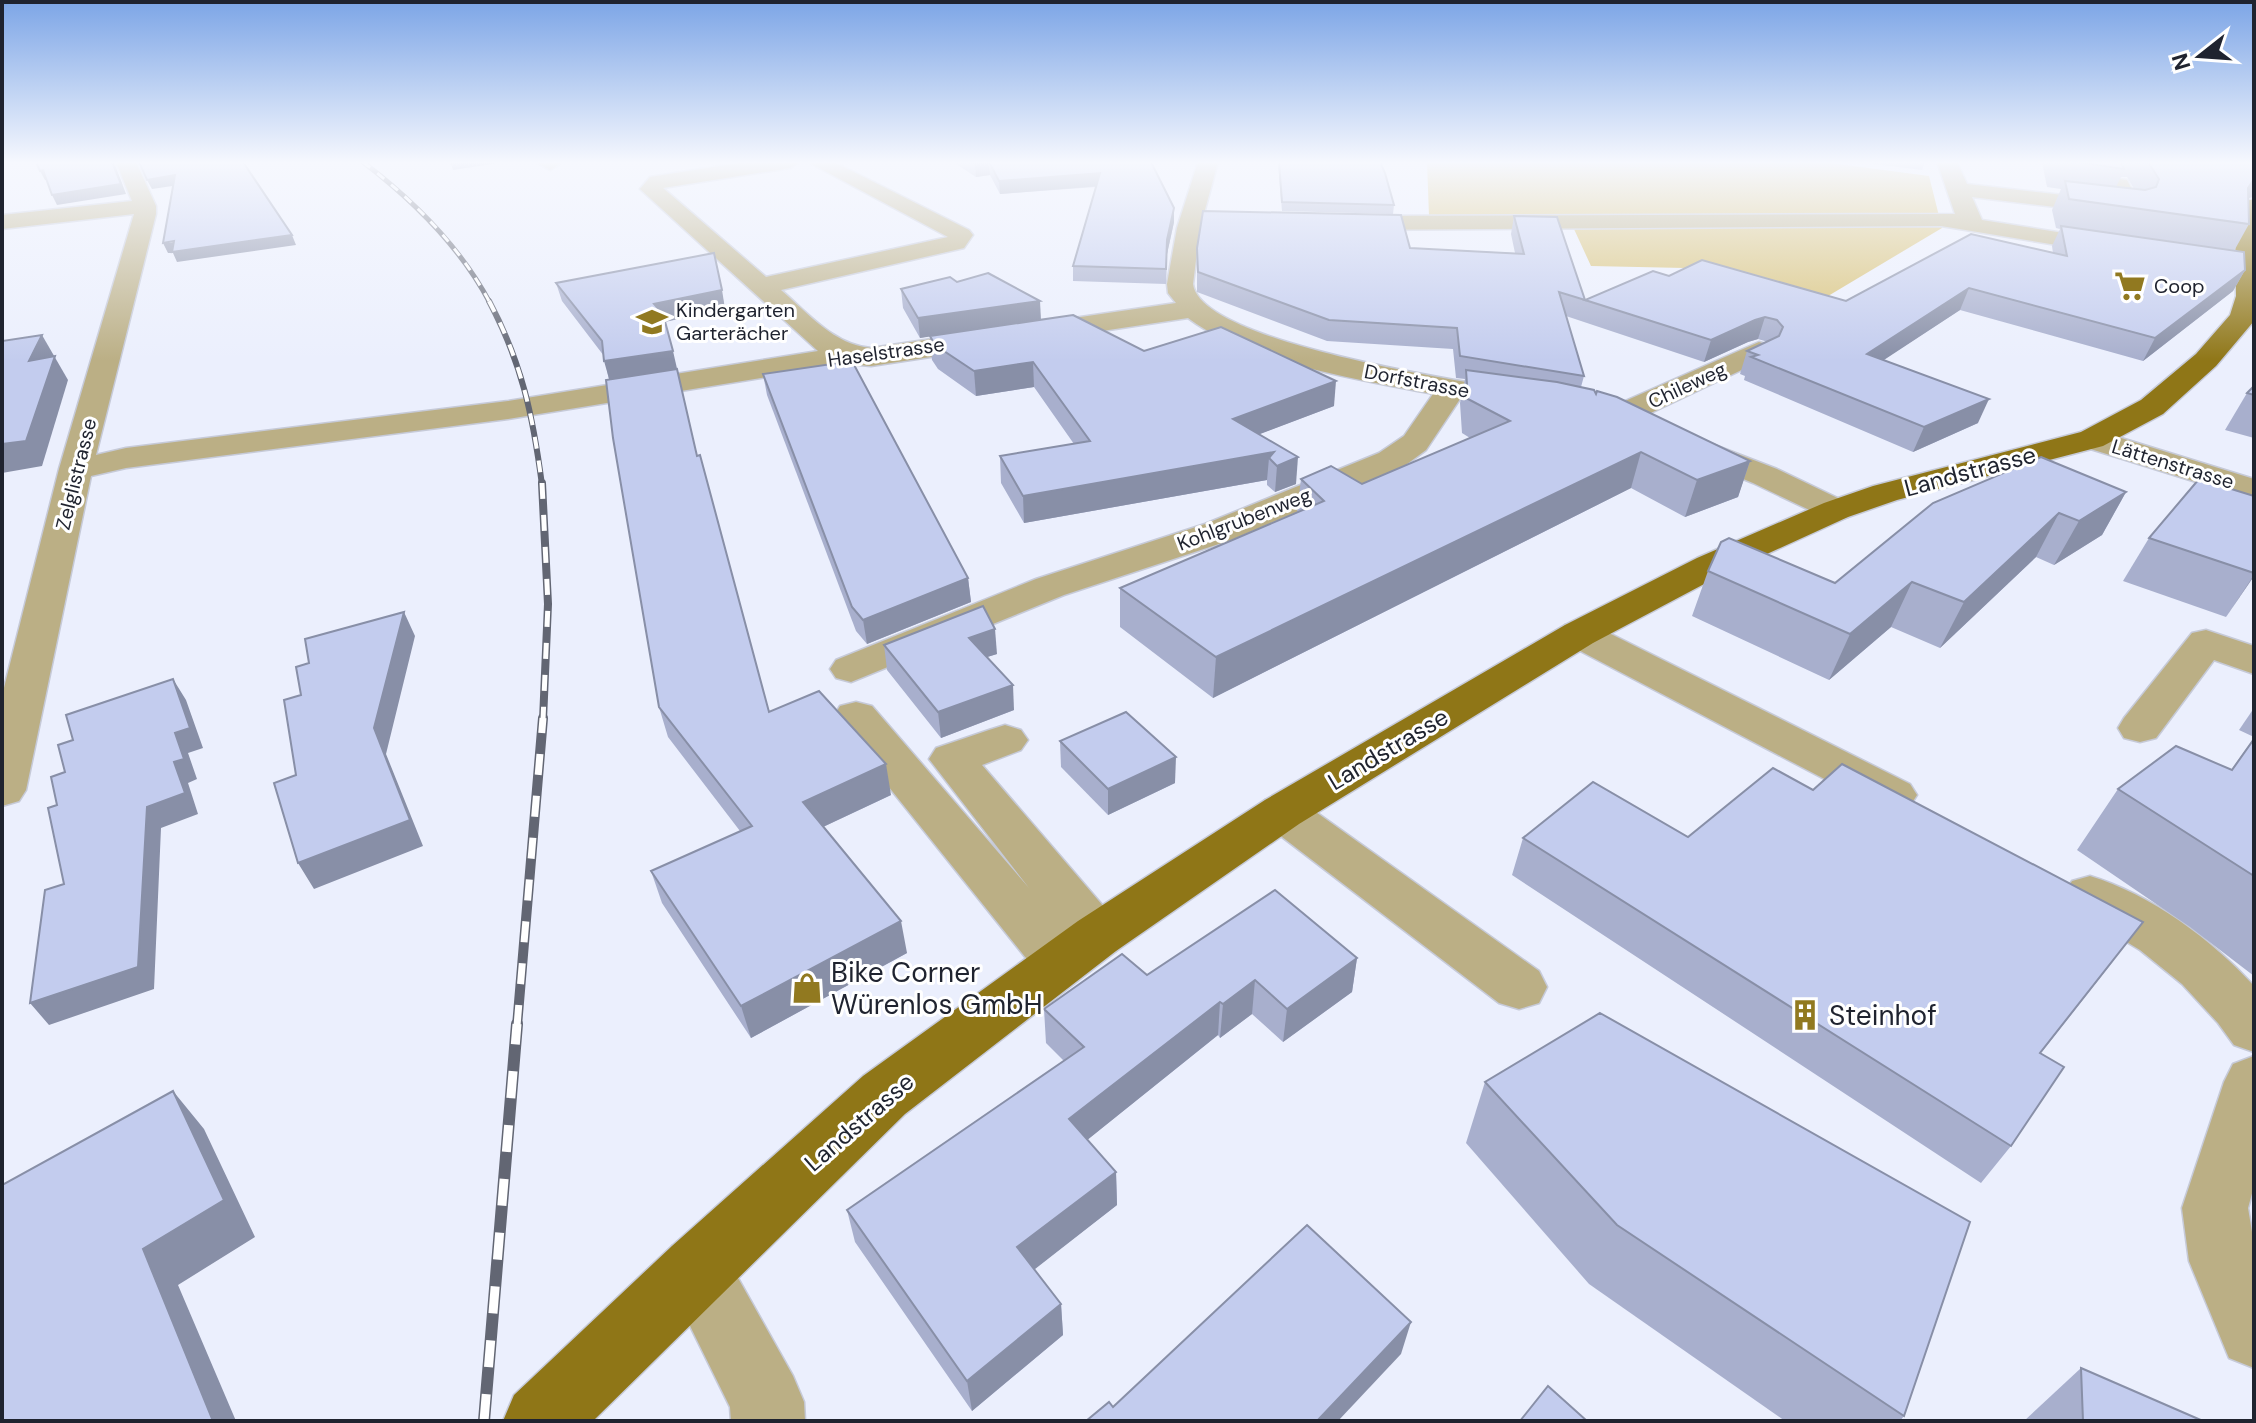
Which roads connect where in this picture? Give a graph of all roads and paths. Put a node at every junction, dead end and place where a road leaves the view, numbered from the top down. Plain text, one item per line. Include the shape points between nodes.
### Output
1 (141, 228) edge
2 (696, 228) edge
3 (948, 228) edge
4 (1196, 228) edge
5 (1992, 228) edge
6 (2243, 228) edge
7 (2128, 250) edge
8 (762, 286) junction
9 (1192, 309) junction
10 (2249, 319) edge
11 (1759, 351) edge
12 (848, 355) junction
13 (1451, 389) junction
14 (1551, 404) edge
15 (2092, 439) junction
16 (76, 469) junction
17 (2254, 490) edge
18 (1836, 510) junction
19 (1579, 634) junction
20 (2254, 661) edge
21 (2140, 728) dead end
22 (1005, 740) dead end
23 (2, 790) edge
24 (1282, 812) junction
25 (1928, 812) edge
26 (2054, 877) edge
27 (1079, 950) junction
28 (1519, 987) dead end
29 (2254, 1028) edge
30 (2254, 1082) edge
31 (696, 1269) junction
32 (2254, 1333) edge
33 (540, 1421) edge
34 (768, 1421) edge

1 - 16 street, Zelglistrasse
2 - 8 street
3 - 8 street via 961,235 956,243
4 - 9 street via 1180,270 1180,292
5 - 7 street
6 - 10 main road, Landstrasse via 2234,264 2249,296
8 - 12 street via 828,345
9 - 12 street, Haselstrasse via 871,357
9 - 13 street, Dorfstrasse via 1280,349
10 - 15 main road, Landstrasse via 2152,407
11 - 18 street, Chileweg via 1603,418 1765,476
12 - 16 street, Haselstrasse via 508,410 126,458
13 - 14 street, Dorfstrasse
13 - 27 street, Kohlgrubenweg via 1415,443 1391,460 1218,532 1050,587 853,692
15 - 17 street, Lättenstrasse
15 - 18 main road, Landstrasse
16 - 23 street, Zelglistrasse
18 - 19 main road, Landstrasse via 1710,566
19 - 24 main road, Landstrasse
19 - 25 street
20 - 21 street via 2206,642
22 - 27 street via 952,759
24 - 27 main road, Landstrasse
24 - 28 street
26 - 29 street via 2149,928 2239,1005
27 - 31 main road, Landstrasse via 884,1095
30 - 32 street via 2215,1208 2223,1261
31 - 33 main road, Landstrasse
31 - 34 street via 767,1402

